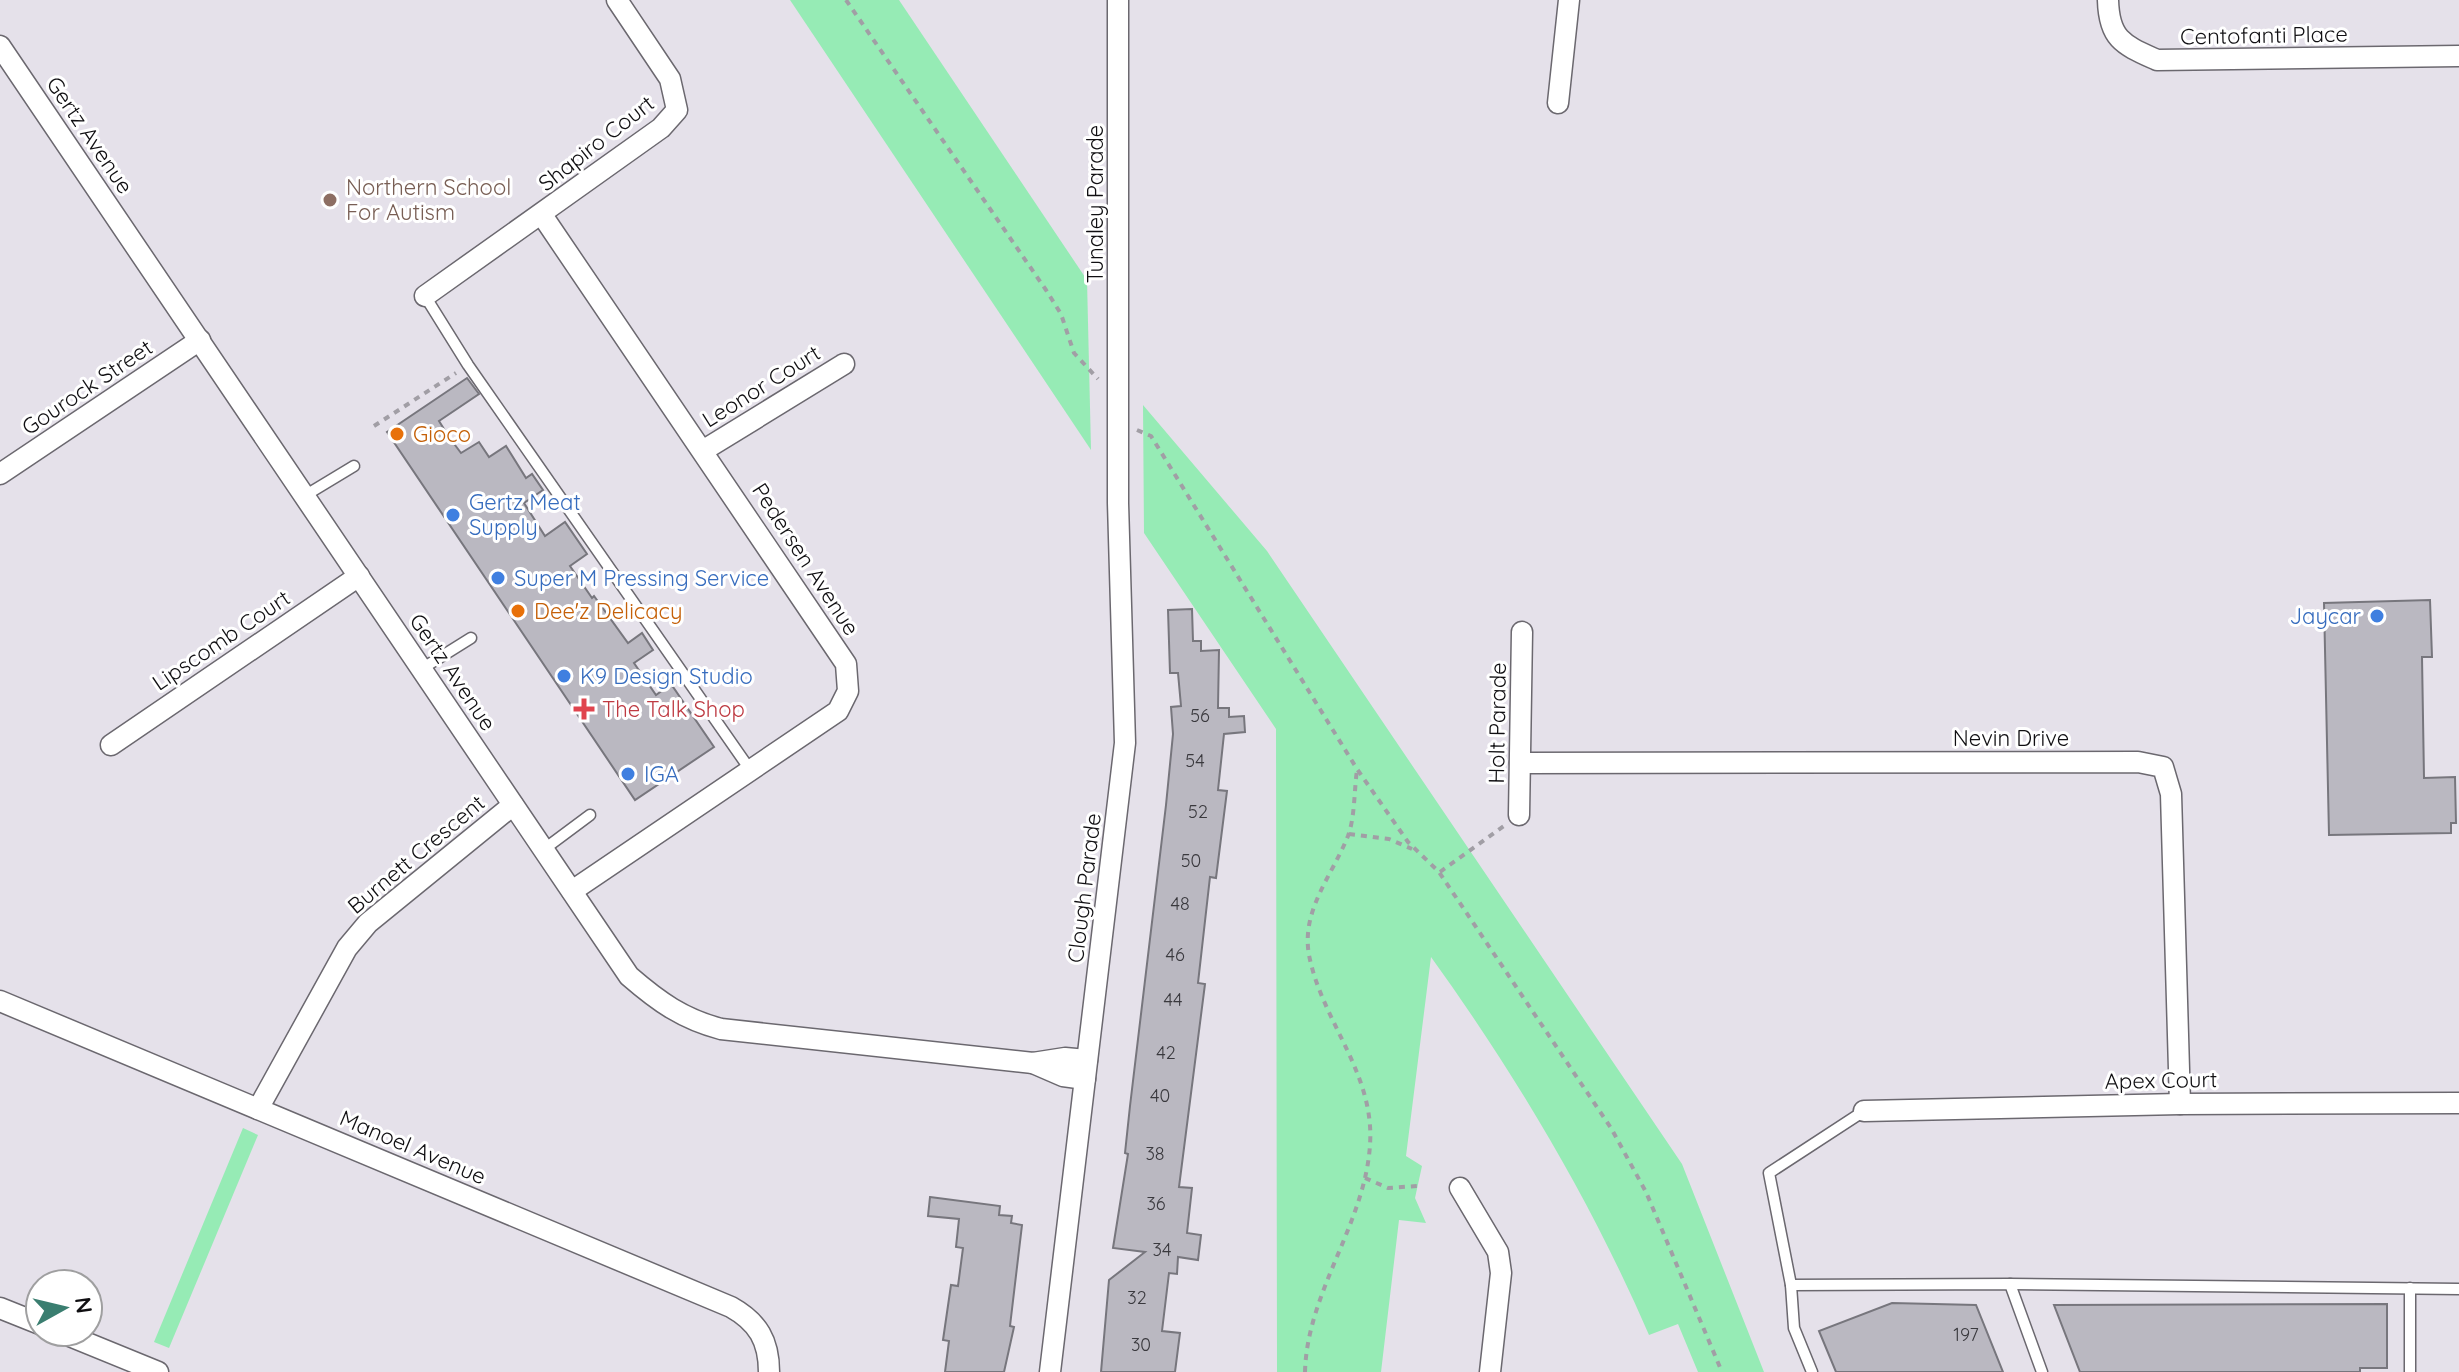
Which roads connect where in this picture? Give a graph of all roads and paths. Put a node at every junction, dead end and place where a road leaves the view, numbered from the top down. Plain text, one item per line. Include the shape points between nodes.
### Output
1 (617, 0) edge
2 (846, 0) edge
3 (1118, 0) edge
4 (1569, 0) edge
5 (2108, 0) edge
6 (0, 46) edge
7 (2459, 56) edge
8 (1558, 103) dead end
9 (542, 215) junction
10 (425, 296) joint
11 (200, 340) junction
12 (844, 364) dead end
13 (468, 365) junction
14 (1119, 408) junction
15 (374, 426) dead end
16 (704, 450) junction
17 (354, 466) dead end
18 (0, 474) edge
19 (306, 495) junction
20 (359, 576) junction
21 (1522, 632) dead end
22 (471, 638) dead end
23 (423, 668) junction
24 (111, 745) dead end
25 (1520, 763) junction
26 (1357, 769) junction
27 (751, 771) junction
28 (513, 805) junction
29 (590, 815) dead end
30 (1519, 815) joint
31 (1349, 834) junction
32 (543, 850) junction
33 (1417, 851) junction
34 (1439, 872) junction
35 (572, 891) junction
36 (0, 1001) edge
37 (1086, 1069) junction
38 (2459, 1103) edge
39 (2180, 1104) junction
40 (258, 1109) junction
41 (1864, 1111) joint
42 (1365, 1178) junction
43 (1417, 1186) dead end
44 (1460, 1188) dead end
45 (2010, 1284) junction
46 (1791, 1285) junction
47 (2410, 1288) junction
48 (2459, 1289) edge
49 (0, 1308) edge
50 (24, 1318) edge
51 (99, 1348) edge
52 (158, 1372) edge
53 (769, 1372) edge
54 (1050, 1372) edge
55 (1305, 1372) edge
56 (1490, 1372) edge
57 (1722, 1372) edge
58 (1812, 1372) edge
59 (2042, 1372) edge
60 (2410, 1372) edge

1 - 9 street, Shapiro Court via 670,79 677,110 661,128
2 - 14 path via 1046,290 1079,360
3 - 14 street, Tunaley Parade
4 - 8 street
5 - 7 street, Centofanti Place via 2108,19 2121,44 2157,60
6 - 11 street, Gertz Avenue
9 - 10 street, Shapiro Court
9 - 16 street, Pedersen Avenue
10 - 13 lane
11 - 18 street, Gourock Street
11 - 19 street, Gertz Avenue
12 - 16 street, Leonor Court
13 - 15 path
13 - 27 lane
14 - 26 path via 1133,428 1151,436
14 - 37 street, Clough Parade via 1125,743
16 - 27 street, Pedersen Avenue via 846,664 848,691 838,711
17 - 19 lane
19 - 20 street, Gertz Avenue
20 - 23 street, Gertz Avenue
20 - 24 street, Lipscomb Court
21 - 25 street, Holt Parade
22 - 23 lane
23 - 28 street, Gertz Avenue
25 - 30 street, Holt Parade
25 - 39 street, Nevin Drive via 2138,762 2163,767 2171,794
26 - 31 path
26 - 33 path
27 - 35 street, Pedersen Avenue
28 - 32 street, Gertz Avenue
28 - 40 street, Burnett Crescent via 368,923
29 - 32 lane
30 - 34 path
31 - 33 path via 1389,839
31 - 42 path via 1312,907 1309,956 1371,1113
32 - 35 street, Gertz Avenue
33 - 34 path
34 - 57 path via 1611,1128 1646,1192
35 - 37 street, Gertz Avenue via 629,976 690,1021 721,1029 1033,1063 1065,1058
36 - 40 street, Manoel Avenue
37 - 54 street, Clough Parade
38 - 39 street, Apex Court
39 - 41 street, Apex Court
40 - 53 street, Manoel Avenue via 731,1307 751,1318 763,1336
41 - 46 lane via 1769,1173
42 - 43 path via 1388,1188
42 - 55 path via 1314,1319
44 - 56 street via 1498,1252 1501,1273
45 - 46 lane
45 - 47 lane
45 - 59 lane
46 - 58 lane via 1794,1328
47 - 48 lane
47 - 60 lane
49 - 50 street
51 - 52 street

